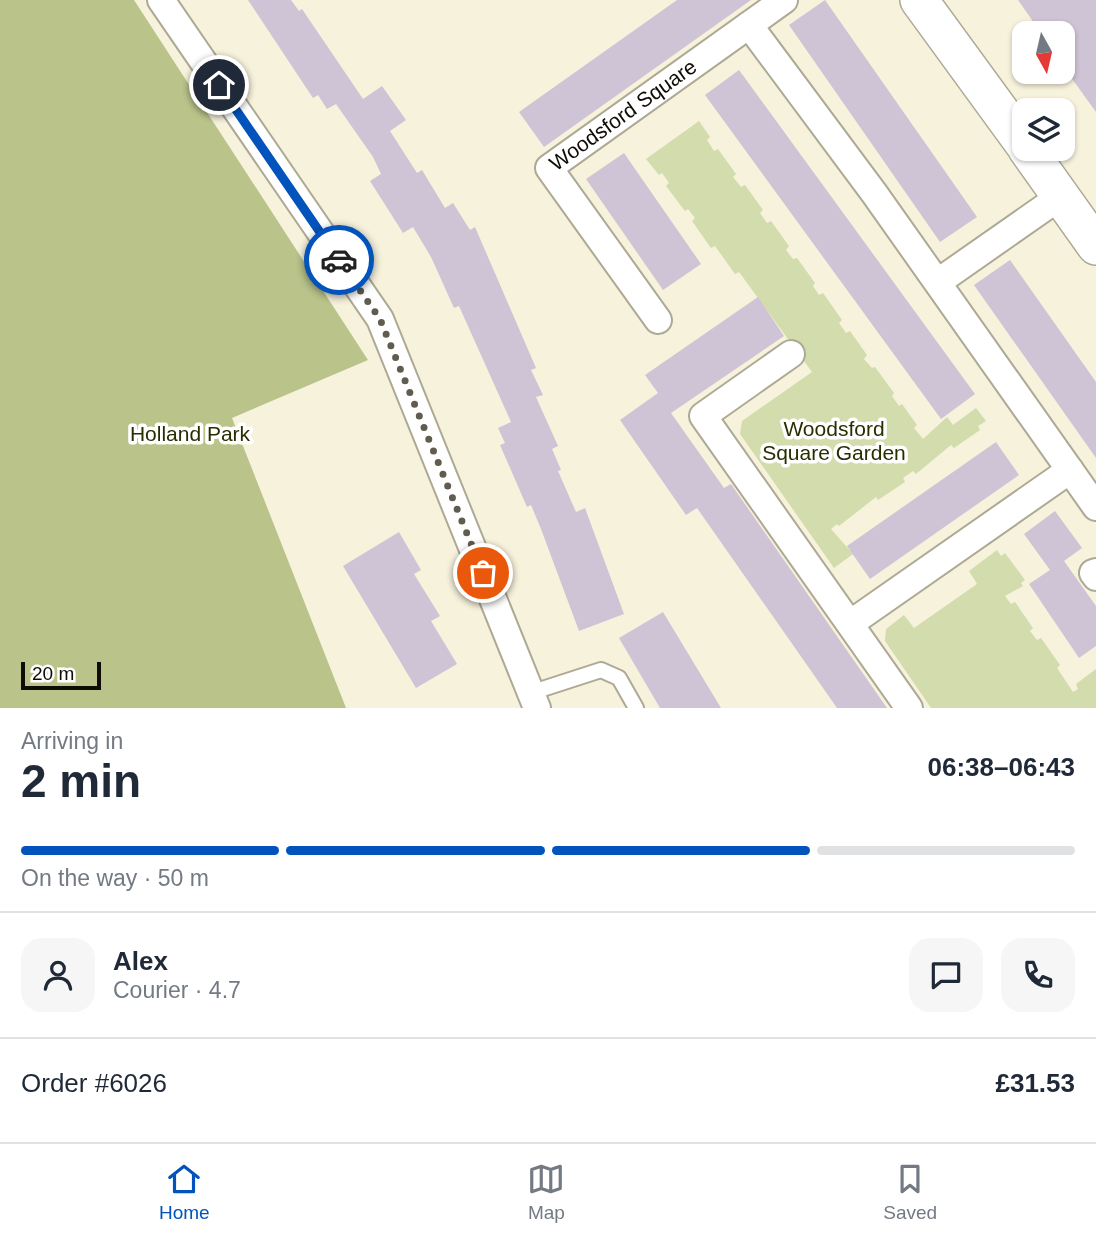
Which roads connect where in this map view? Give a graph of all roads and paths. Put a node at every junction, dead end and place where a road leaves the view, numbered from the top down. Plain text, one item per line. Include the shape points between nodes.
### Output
1 (161, 0) edge
2 (784, 0) edge
3 (919, 0) edge
4 (749, 26) junction
5 (1012, 128) edge
6 (1036, 161) edge
7 (1061, 196) junction
8 (1096, 246) edge
9 (938, 282) junction
10 (658, 320) dead end
11 (791, 354) dead end
12 (1070, 470) junction
13 (1096, 507) edge
14 (1096, 572) edge
15 (1096, 577) edge
16 (851, 624) junction
17 (534, 701) edge
18 (636, 708) edge
19 (909, 708) edge

1 - 17 street via 380,319
2 - 4 street, Woodsford Square
3 - 5 street
4 - 9 street
4 - 10 street, Woodsford Square via 549,168
6 - 7 street
7 - 8 street
7 - 9 street
9 - 12 street
11 - 16 street via 704,416
12 - 13 street
12 - 16 street
14 - 15 street
16 - 19 street
17 - 18 lane via 601,670 619,678

